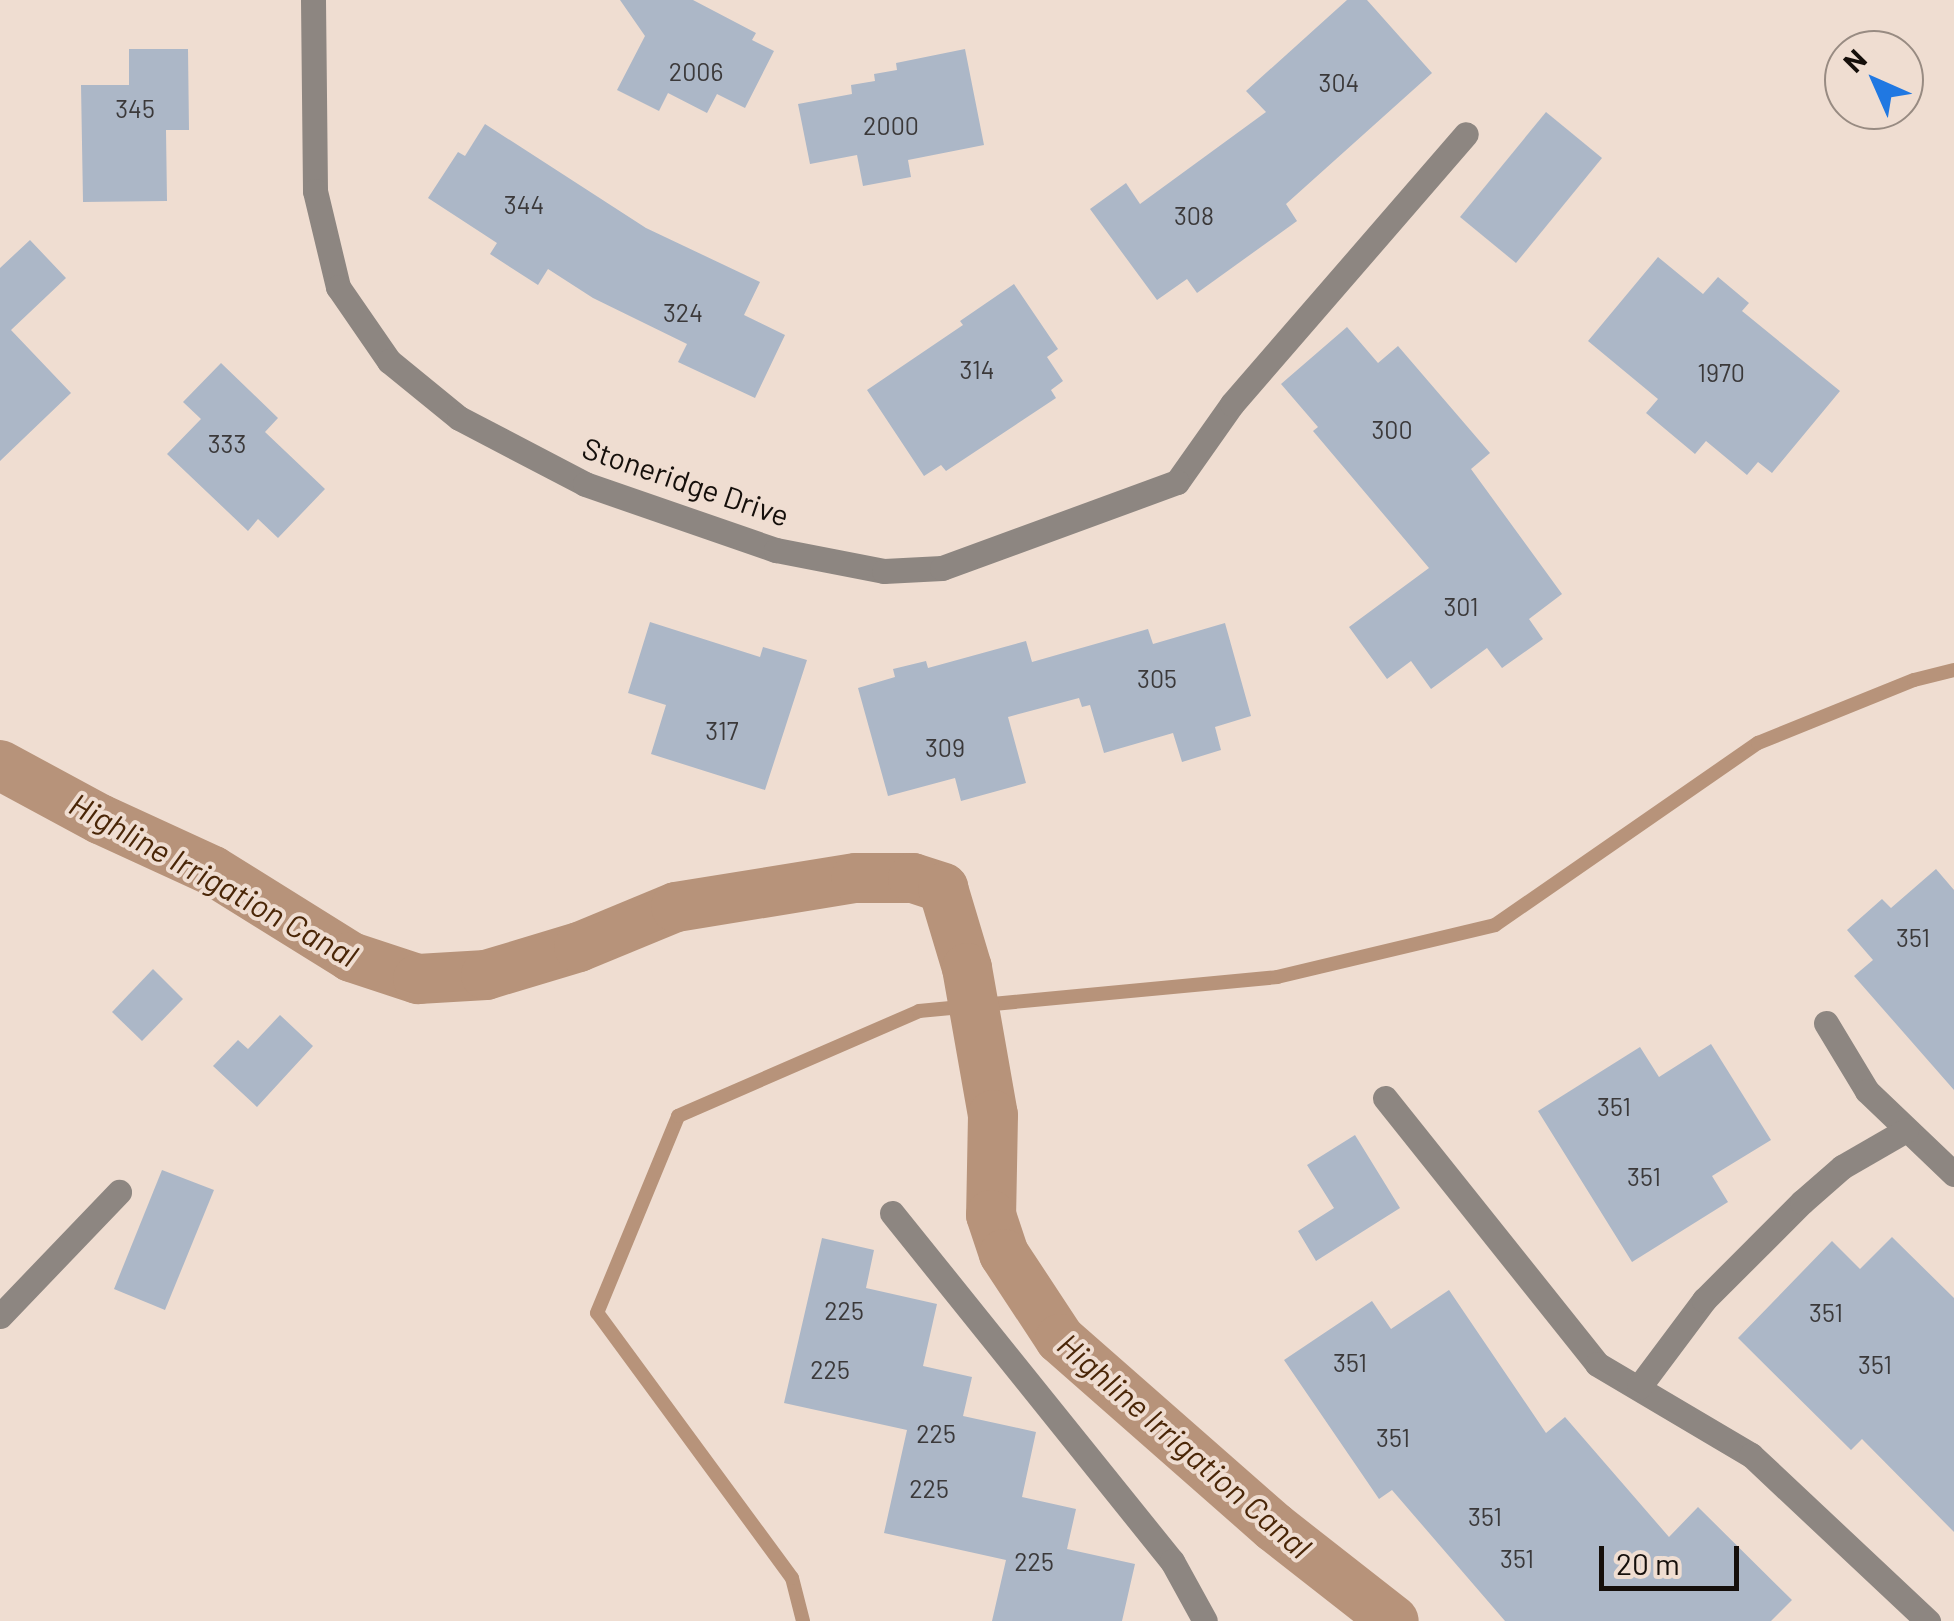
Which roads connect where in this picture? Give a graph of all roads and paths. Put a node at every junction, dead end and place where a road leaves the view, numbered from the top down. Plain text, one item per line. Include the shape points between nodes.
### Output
1 (313, 0) edge
2 (1466, 134) dead end
3 (1826, 1023) dead end
4 (1385, 1098) dead end
5 (1906, 1130) junction
6 (1954, 1174) edge
7 (119, 1192) dead end
8 (892, 1213) dead end
9 (0, 1316) edge
10 (1639, 1387) junction
11 (1205, 1621) edge
12 (1928, 1621) edge

1 - 2 street, Stoneridge Drive via 315,191 338,287 389,361 459,418 585,484 776,550 884,571 972,559 1177,482 1232,404
3 - 5 street via 1867,1091
4 - 10 street via 1597,1364
5 - 6 street
5 - 10 street via 1842,1167 1802,1202 1704,1300
7 - 9 street
8 - 11 street via 1172,1561
10 - 12 street via 1751,1455

